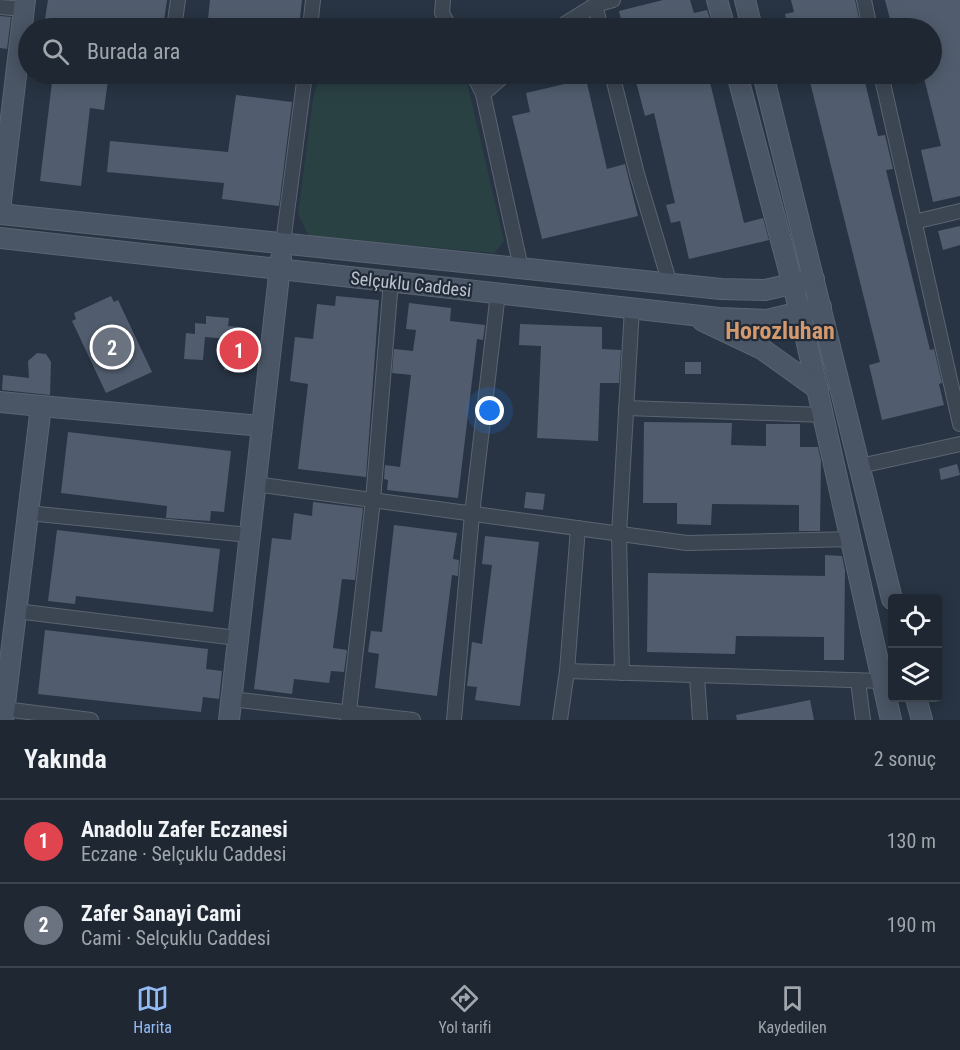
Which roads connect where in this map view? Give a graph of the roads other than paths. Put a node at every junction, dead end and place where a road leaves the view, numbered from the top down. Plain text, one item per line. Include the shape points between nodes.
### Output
1 (178, 0) edge
2 (313, 0) edge
3 (443, 0) edge
4 (613, 0) edge
5 (717, 0) edge
6 (746, 0) edge
7 (864, 0) edge
8 (24, 5) edge
9 (596, 5) junction
10 (0, 7) edge
11 (175, 18) edge
12 (311, 18) edge
13 (445, 18) edge
14 (575, 18) edge
15 (599, 18) edge
16 (722, 18) edge
17 (750, 18) edge
18 (868, 18) edge
19 (18, 84) edge
20 (304, 84) edge
21 (478, 84) edge
22 (494, 84) edge
23 (614, 84) edge
24 (740, 84) edge
25 (766, 84) edge
26 (883, 84) edge
27 (483, 94) junction
28 (960, 211) edge
29 (0, 212) edge
30 (914, 222) junction
31 (0, 238) edge
32 (283, 243) junction
33 (521, 268) junction
34 (279, 269) junction
35 (814, 279) junction
36 (391, 281) junction
37 (670, 284) junction
38 (792, 284) junction
39 (498, 293) junction
40 (821, 307) junction
41 (632, 308) junction
42 (800, 312) junction
43 (687, 314) junction
44 (818, 389) junction
45 (0, 402) edge
46 (41, 406) junction
47 (626, 408) junction
48 (824, 416) junction
49 (960, 424) edge
50 (262, 426) junction
51 (960, 444) edge
52 (860, 466) junction
53 (255, 484) junction
54 (373, 500) junction
55 (28, 513) junction
56 (472, 514) junction
57 (578, 528) junction
58 (619, 534) junction
59 (249, 535) junction
60 (852, 539) junction
61 (891, 594) edge
62 (16, 611) junction
63 (237, 638) junction
64 (567, 672) junction
65 (621, 673) junction
66 (697, 675) junction
67 (858, 681) junction
68 (882, 681) junction
69 (231, 699) junction
70 (917, 702) edge
71 (4, 714) edge
72 (348, 716) edge
73 (91, 720) edge
74 (229, 720) edge
75 (413, 720) edge
76 (454, 720) edge
77 (560, 720) edge
78 (700, 720) edge
79 (863, 720) edge
80 (891, 720) edge
81 (922, 720) edge

1 - 11 street
2 - 12 street
3 - 13 street
4 - 9 street
5 - 16 street
6 - 17 street
7 - 18 street
8 - 10 street
9 - 14 street
9 - 15 street
19 - 29 street
20 - 32 street
21 - 27 street
22 - 27 street
23 - 37 street
24 - 38 street
25 - 35 street
26 - 30 street
27 - 33 street
28 - 30 street
29 - 32 street, Selçuklu Caddesi
30 - 49 street
31 - 34 street, Selçuklu Caddesi
32 - 33 street, Selçuklu Caddesi
32 - 34 street
33 - 37 street, Selçuklu Caddesi
34 - 36 street, Selçuklu Caddesi
34 - 50 street
35 - 38 street, Selçuklu Caddesi
35 - 40 street
36 - 39 street, Selçuklu Caddesi
36 - 54 street
37 - 38 street, Selçuklu Caddesi via 765,291
38 - 42 street
39 - 41 street, Selçuklu Caddesi
39 - 56 street
40 - 42 street, Selçuklu Caddesi
40 - 52 street
41 - 43 street, Selçuklu Caddesi
41 - 47 street
42 - 43 street, Selçuklu Caddesi via 767,320
42 - 44 street
43 - 44 street via 762,349
44 - 48 street
45 - 46 street
46 - 50 street
46 - 55 street
47 - 48 street
47 - 58 street
48 - 60 street
50 - 53 street
51 - 52 street
52 - 61 street
53 - 54 street
53 - 59 street
54 - 56 street
54 - 72 street
55 - 59 street
55 - 62 street
56 - 57 street
56 - 76 street
57 - 58 street
57 - 64 street
58 - 60 street via 687,543
58 - 65 street
59 - 63 street
60 - 68 street
62 - 63 street
62 - 71 street
63 - 69 street
64 - 65 street
64 - 77 street
65 - 66 street
66 - 67 street
66 - 78 street
67 - 68 street
67 - 79 street
68 - 80 street
69 - 72 street
69 - 74 street
70 - 81 street
71 - 73 street
72 - 75 street

